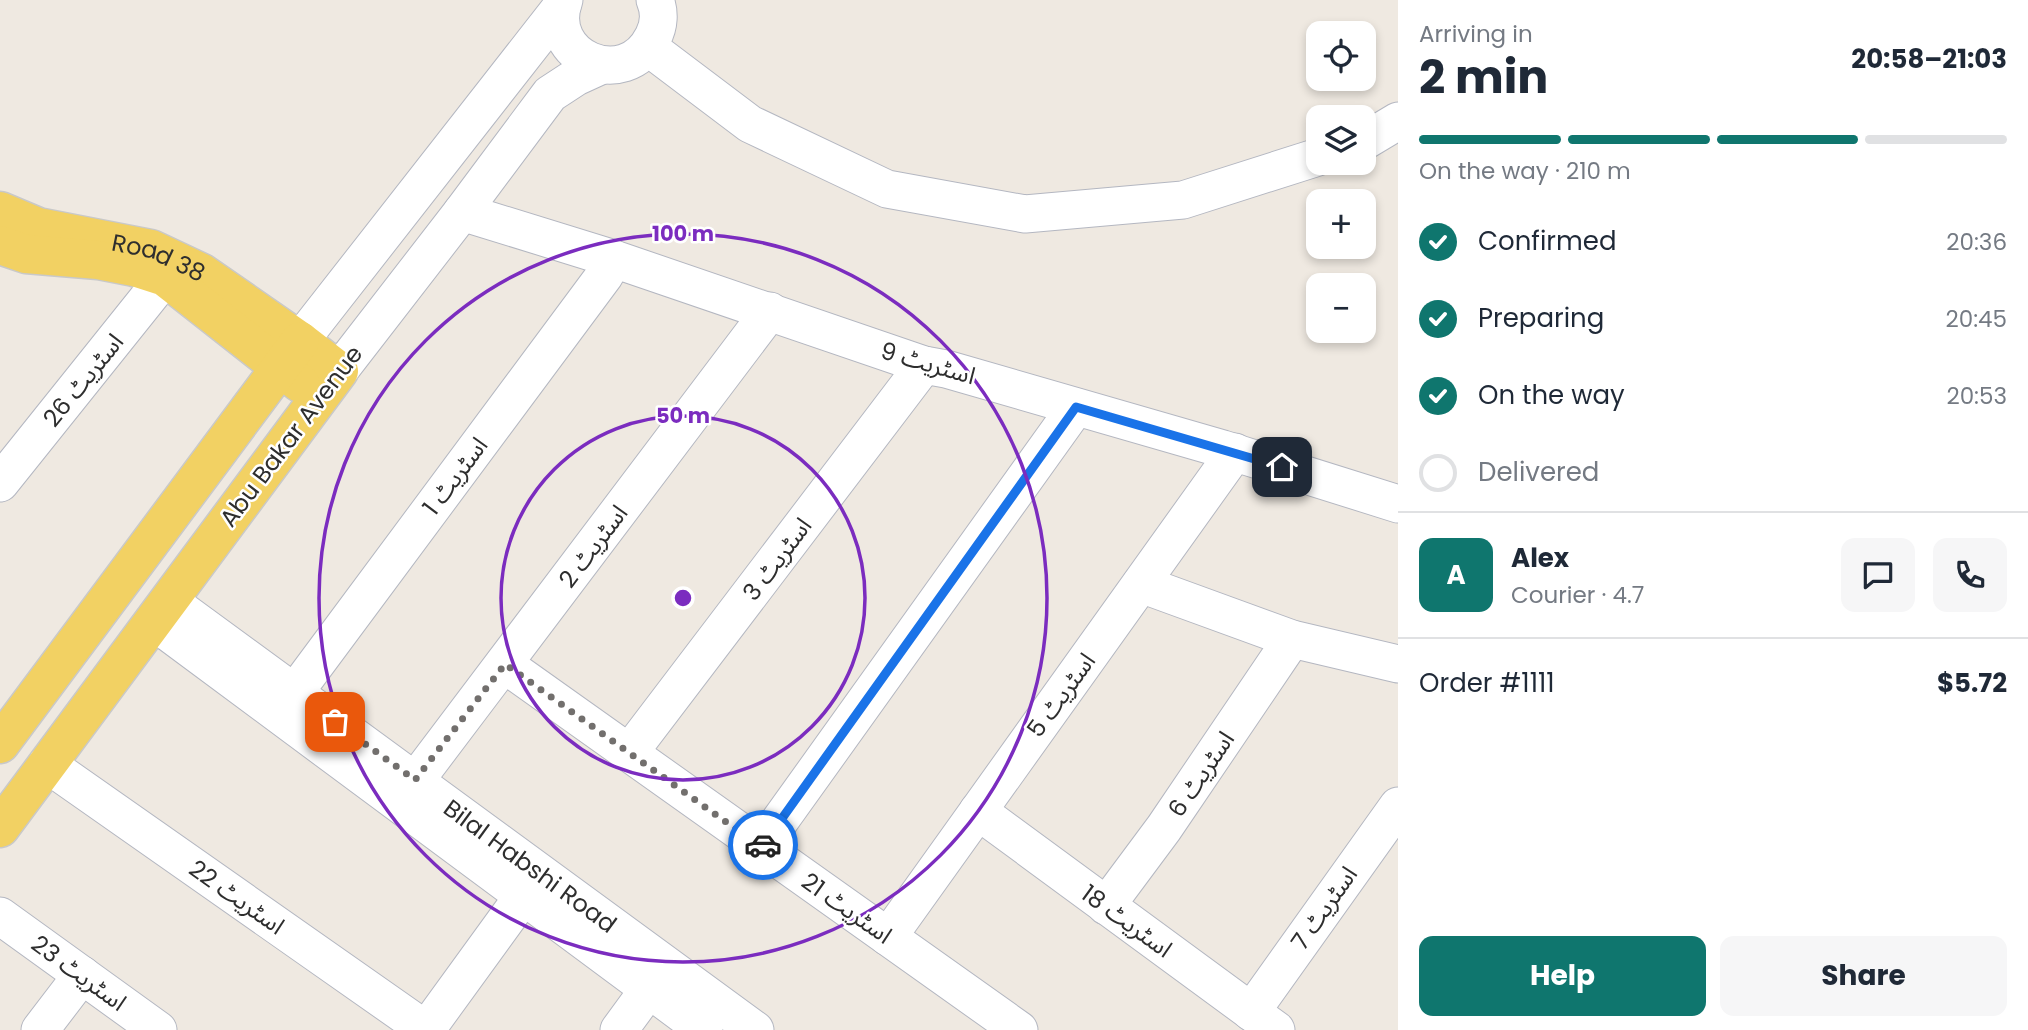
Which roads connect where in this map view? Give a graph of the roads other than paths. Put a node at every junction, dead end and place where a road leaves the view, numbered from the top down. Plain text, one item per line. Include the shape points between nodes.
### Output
1 (655, 0) edge
2 (563, 3) edge
3 (648, 47) junction
4 (600, 66) junction
5 (1398, 121) edge
6 (1376, 134) edge
7 (1306, 161) edge
8 (0, 211) edge
9 (462, 212) junction
10 (0, 245) edge
11 (614, 259) junction
12 (165, 277) junction
13 (770, 312) junction
14 (290, 355) junction
15 (924, 365) junction
16 (329, 384) junction
17 (1076, 407) junction
18 (1235, 452) junction
19 (0, 483) edge
20 (1398, 504) edge
21 (1141, 584) junction
22 (161, 611) junction
23 (1292, 639) junction
24 (505, 664) junction
25 (1398, 664) edge
26 (295, 692) junction
27 (0, 744) edge
28 (629, 753) junction
29 (47, 764) junction
30 (415, 780) junction
31 (1398, 806) edge
32 (978, 811) junction
33 (0, 828) edge
34 (761, 847) junction
35 (524, 895) junction
36 (1106, 906) junction
37 (0, 916) edge
38 (888, 937) junction
39 (82, 975) junction
40 (649, 989) junction
41 (1264, 1021) edge
42 (40, 1030) edge
43 (159, 1030) edge
44 (426, 1030) edge
45 (619, 1030) edge
46 (704, 1030) edge
47 (755, 1030) edge
48 (1019, 1030) edge

1 - 3 street via 658,20
2 - 4 street via 561,21 572,48
2 - 14 street, Abu Bakar Avenue
3 - 4 street, Abu Bakar Avenue via 634,59
3 - 7 street via 750,124 887,189 1025,214 1183,200
4 - 9 street, Abu Bakar Avenue via 550,93
5 - 6 street
8 - 14 main road, Road 38 via 38,226 151,249 202,273
9 - 11 street, اسٹریٹ 9
9 - 16 street, Abu Bakar Avenue
10 - 12 main road, Road 38 via 26,254 98,260
11 - 13 street, اسٹریٹ 9
11 - 26 street, اسٹریٹ 1
12 - 14 main road, Road 38
12 - 19 street, اسٹریٹ 26
13 - 15 street, اسٹریٹ 9
13 - 24 street, اسٹریٹ 2
14 - 16 main road
14 - 27 main road, Abu Bakar Avenue
15 - 17 street, اسٹریٹ 9
15 - 28 street, اسٹریٹ 3
16 - 22 main road, Abu Bakar Avenue
17 - 18 street, اسٹریٹ 9
17 - 34 street
18 - 20 street, اسٹریٹ 9
18 - 21 street, اسٹریٹ 5
21 - 23 street
21 - 32 street, اسٹریٹ 5
22 - 26 street, Bilal Habshi Road
22 - 29 main road, Abu Bakar Avenue
22 - 35 street, Bilal Habshi Road
23 - 25 street
23 - 36 street, اسٹریٹ 6
24 - 28 street, اسٹریٹ 21
24 - 30 street, اسٹریٹ 2
26 - 30 street, Bilal Habshi Road
28 - 34 street, اسٹریٹ 21
29 - 33 main road, Abu Bakar Avenue
29 - 44 street, اسٹریٹ 22
30 - 47 street, Bilal Habshi Road
31 - 41 street, اسٹریٹ 7
32 - 36 street, اسٹریٹ 18
32 - 38 street, اسٹریٹ 5
34 - 38 street, اسٹریٹ 21
35 - 40 street, Bilal Habshi Road
35 - 44 street
36 - 41 street, اسٹریٹ 18
37 - 39 street, اسٹریٹ 23
38 - 48 street, اسٹریٹ 21
39 - 42 street
39 - 43 street, اسٹریٹ 23
40 - 45 street
40 - 46 street, Bilal Habshi Road

